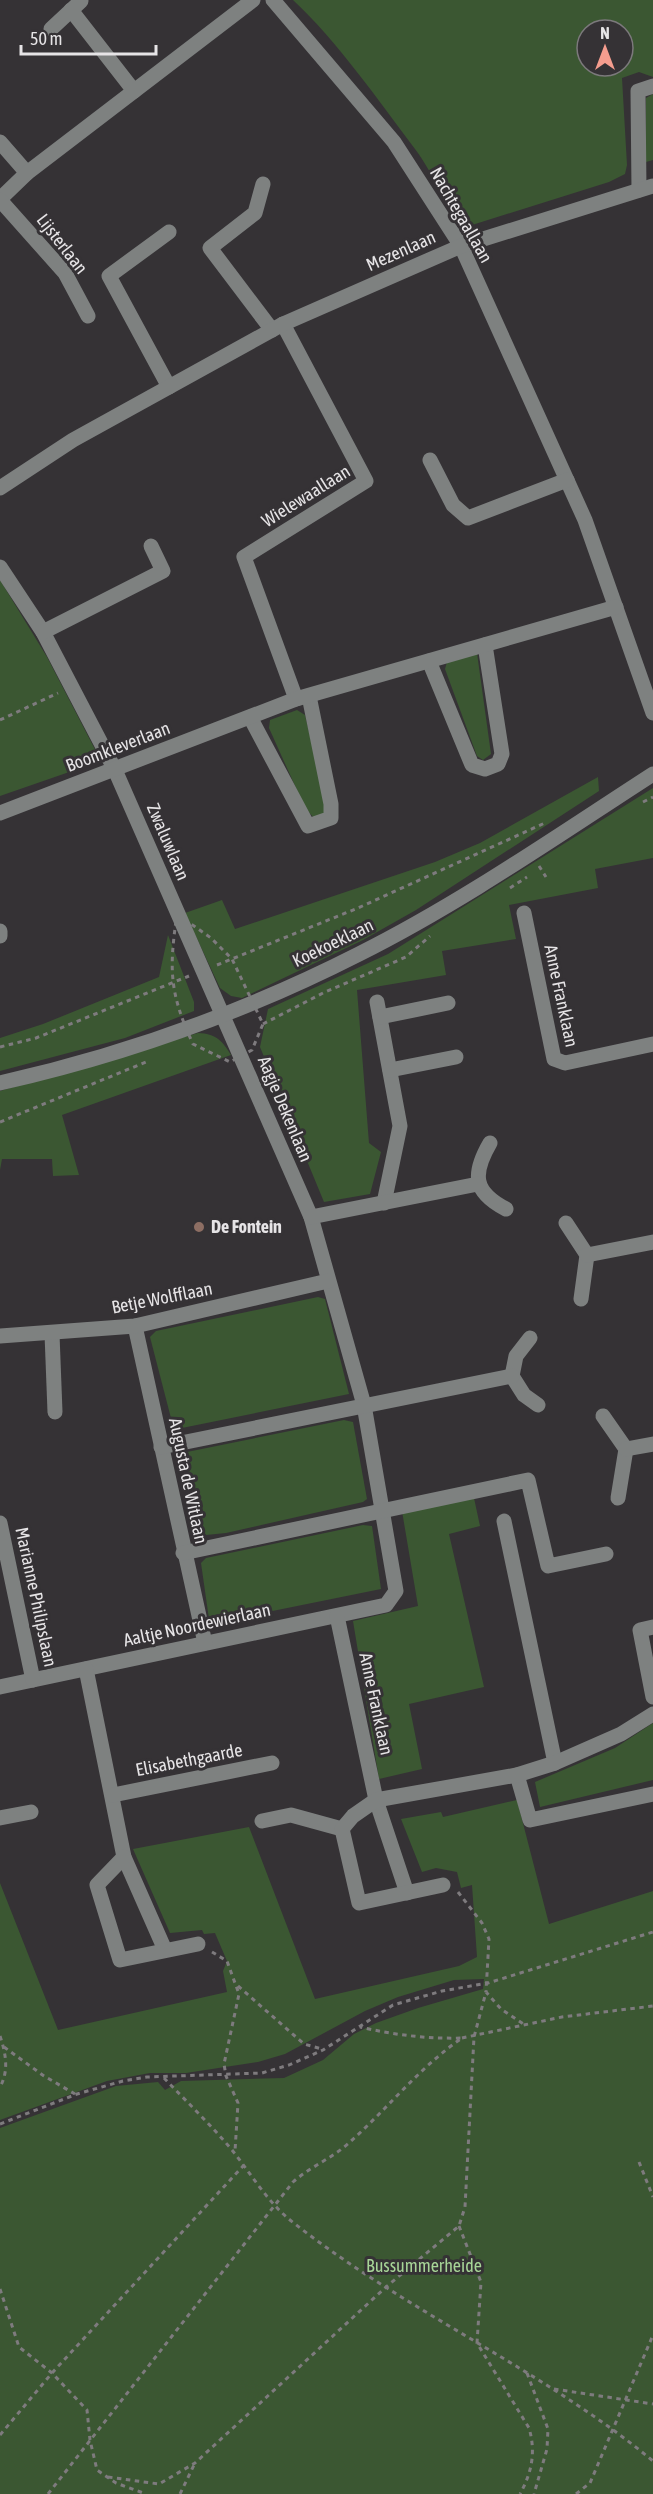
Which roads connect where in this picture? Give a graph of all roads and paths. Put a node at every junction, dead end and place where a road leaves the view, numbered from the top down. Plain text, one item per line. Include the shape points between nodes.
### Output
1 (253, 0) edge
2 (273, 0) edge
3 (76, 6) edge
4 (51, 28) dead end
5 (653, 86) edge
6 (134, 91) junction
7 (0, 141) edge
8 (27, 173) junction
9 (263, 183) dead end
10 (646, 188) edge
11 (0, 200) edge
12 (169, 232) dead end
13 (461, 246) junction
14 (87, 316) dead end
15 (277, 327) junction
16 (170, 387) junction
17 (430, 460) dead end
18 (567, 480) junction
19 (0, 488) edge
20 (151, 546) dead end
21 (0, 567) edge
22 (616, 607) junction
23 (43, 632) junction
24 (485, 645) junction
25 (429, 661) junction
26 (72, 686) junction
27 (303, 698) junction
28 (653, 713) edge
29 (250, 717) junction
30 (0, 720) edge
31 (115, 770) junction
32 (653, 774) edge
33 (0, 813) edge
34 (552, 819) dead end
35 (524, 913) dead end
36 (177, 914) junction
37 (0, 931) edge
38 (0, 936) edge
39 (232, 959) junction
40 (202, 971) junction
41 (172, 982) junction
42 (254, 1002) junction
43 (448, 1003) dead end
44 (222, 1017) junction
45 (189, 1036) junction
46 (653, 1044) edge
47 (0, 1047) edge
48 (182, 1048) dead end
49 (241, 1057) junction
50 (456, 1057) dead end
51 (151, 1060) dead end
52 (390, 1070) junction
53 (0, 1083) edge
54 (0, 1122) edge
55 (490, 1143) dead end
56 (478, 1184) junction
57 (384, 1203) junction
58 (506, 1209) dead end
59 (311, 1217) junction
60 (566, 1223) dead end
61 (653, 1242) edge
62 (587, 1255) junction
63 (328, 1281) junction
64 (581, 1299) dead end
65 (135, 1326) junction
66 (52, 1334) junction
67 (0, 1336) edge
68 (530, 1338) dead end
69 (512, 1376) junction
70 (364, 1405) junction
71 (537, 1405) dead end
72 (56, 1412) dead end
73 (603, 1416) dead end
74 (653, 1444) edge
75 (161, 1447) junction
76 (626, 1449) junction
77 (618, 1498) dead end
78 (383, 1510) junction
79 (504, 1521) dead end
80 (0, 1523) edge
81 (183, 1553) junction
82 (606, 1554) dead end
83 (396, 1591) joint
84 (337, 1616) junction
85 (653, 1627) edge
86 (205, 1643) junction
87 (86, 1669) junction
88 (33, 1680) junction
89 (0, 1687) edge
90 (653, 1697) edge
91 (653, 1714) edge
92 (273, 1763) dead end
93 (555, 1763) junction
94 (517, 1775) junction
95 (653, 1794) edge
96 (113, 1796) junction
97 (376, 1800) junction
98 (31, 1812) dead end
99 (0, 1818) edge
100 (262, 1821) dead end
101 (342, 1829) junction
102 (124, 1857) junction
103 (443, 1885) joint
104 (407, 1893) junction
105 (653, 1932) edge
106 (198, 1944) joint
107 (165, 1950) junction
108 (488, 1983) junction
109 (236, 1984) junction
110 (486, 1992) junction
111 (653, 2006) edge
112 (525, 2025) junction
113 (360, 2028) junction
114 (0, 2036) edge
115 (474, 2037) junction
116 (462, 2038) junction
117 (4, 2048) junction
118 (323, 2050) junction
119 (226, 2076) junction
120 (164, 2078) junction
121 (0, 2087) edge
122 (77, 2094) junction
123 (0, 2124) edge
124 (235, 2153) junction
125 (639, 2162) dead end
126 (244, 2165) junction
127 (653, 2197) edge
128 (275, 2206) junction
129 (459, 2226) junction
130 (386, 2287) junction
131 (0, 2289) edge
132 (653, 2335) edge
133 (477, 2343) junction
134 (52, 2373) junction
135 (527, 2373) junction
136 (551, 2388) junction
137 (627, 2399) junction
138 (653, 2404) edge
139 (613, 2428) junction
140 (0, 2435) edge
141 (90, 2440) junction
142 (653, 2461) edge
143 (195, 2463) junction
144 (108, 2477) junction
145 (48, 2494) edge
146 (146, 2494) edge
147 (180, 2494) edge
148 (520, 2494) edge
149 (534, 2494) edge
150 (576, 2494) edge

1 - 6 street, Lijsterlaan
2 - 13 street, Nachtegaallaan via 394,142
3 - 4 street
3 - 6 street
5 - 10 street via 638,91
6 - 8 street, Lijsterlaan
7 - 8 street
8 - 11 street, Lijsterlaan
9 - 15 street via 255,213 210,248
10 - 13 street, Mezenlaan
11 - 14 street, Lijsterlaan via 65,273
12 - 16 street via 109,276
13 - 15 street, Mezenlaan
13 - 18 street, Nachtegaallaan
15 - 16 street, Mezenlaan
15 - 27 street, Wielewaallaan via 366,481 244,558
16 - 19 street, Mezenlaan via 73,440
17 - 18 street via 453,505 468,518
18 - 22 street, Nachtegaallaan
20 - 23 street via 163,571
21 - 23 street, Zwaluwlaan
22 - 24 street, Boomkleverlaan
22 - 28 street, Nachtegaallaan
23 - 26 street, Zwaluwlaan
24 - 25 street, Boomkleverlaan
24 - 25 street via 502,754 498,764 484,769 472,765
25 - 27 street, Boomkleverlaan
26 - 30 path
26 - 31 street, Zwaluwlaan
27 - 29 street, Boomkleverlaan
27 - 29 street via 331,804 331,818 308,826
29 - 31 street, Boomkleverlaan
31 - 33 street, Boomkleverlaan
31 - 36 street, Zwaluwlaan
32 - 42 street, Koekoeklaan via 463,895 359,954
34 - 39 path via 358,908
35 - 46 street, Anne Franklaan via 554,1059 565,1063
36 - 39 path
36 - 40 street, Zwaluwlaan
36 - 41 path via 170,963
37 - 38 street
39 - 40 path
39 - 42 path
40 - 41 path
40 - 44 street, Zwaluwlaan
41 - 45 path via 177,1008
41 - 47 path via 36,1038
42 - 44 street, Koekoeklaan
42 - 49 path via 263,1024 252,1050
43 - 52 street via 378,1009
44 - 45 street, Koekoeklaan
44 - 49 street, Aagje Dekenlaan
45 - 48 path
45 - 49 path via 230,1062
45 - 53 street, Koekoeklaan
49 - 59 street, Aagje Dekenlaan
50 - 52 street
51 - 54 path
52 - 57 street via 400,1126
55 - 56 street via 480,1159
56 - 57 street
56 - 58 street via 488,1200
57 - 59 street
59 - 63 street, Aagje Dekenlaan
60 - 62 street
61 - 62 street
62 - 64 street
63 - 65 street, Betje Wolfflaan
63 - 70 street, Aagje Dekenlaan
65 - 66 street, Betje Wolfflaan
65 - 75 street, Augusta de Witlaan
66 - 67 street, Betje Wolfflaan
66 - 72 street
68 - 69 street via 516,1356
69 - 70 street
69 - 71 street via 524,1395
70 - 75 street
70 - 78 street, Aagje Dekenlaan
73 - 76 street
74 - 76 street
75 - 81 street, Augusta de Witlaan
76 - 77 street
78 - 81 street
78 - 82 street via 528,1480 548,1566
78 - 83 street, Aagje Dekenlaan
79 - 93 street
80 - 88 street, Marianne Philipslaan
81 - 86 street, Augusta de Witlaan
83 - 84 street, Aaltje Noordewierlaan via 386,1605
84 - 86 street, Aaltje Noordewierlaan
84 - 97 street, Anne Franklaan
85 - 90 street via 640,1630
86 - 87 street, Aaltje Noordewierlaan
87 - 88 street, Aaltje Noordewierlaan
87 - 96 street
88 - 89 street, Aaltje Noordewierlaan
91 - 93 street via 621,1734
92 - 96 street, Elisabethgaarde
93 - 94 street
94 - 95 street via 530,1820
94 - 97 street
96 - 102 street
97 - 101 street
97 - 104 street, Anne Franklaan
98 - 99 street
100 - 101 street via 291,1815
101 - 104 street via 359,1903
102 - 107 street
102 - 107 street via 97,1885 120,1960
103 - 104 street
103 - 108 path via 456,1888 482,1923 489,1939
105 - 108 path
106 - 107 street
106 - 109 path via 227,1961
108 - 110 path
108 - 113 path via 393,2005
109 - 118 path via 304,2044
109 - 119 path via 239,1994 224,2064
110 - 112 path via 501,2009
110 - 115 path
111 - 112 path
112 - 115 path
113 - 116 path via 410,2037
113 - 118 path
114 - 117 path
115 - 116 path
115 - 129 path via 465,2207
116 - 128 path via 439,2054 348,2144 301,2175
117 - 121 path via 6,2077
117 - 122 path
118 - 119 path via 262,2073
119 - 120 path
119 - 124 path via 238,2103
120 - 122 path via 123,2081
120 - 124 path
122 - 123 path
124 - 126 path
125 - 127 path
126 - 128 path
126 - 134 path
128 - 130 path
128 - 141 path
129 - 130 path
129 - 133 path via 481,2282
130 - 133 path
130 - 143 path
131 - 134 path via 19,2346
132 - 137 path
133 - 135 path
133 - 148 path via 529,2428 533,2458
134 - 140 path
134 - 141 path via 87,2410
135 - 136 path
135 - 149 path via 548,2429 547,2449
136 - 137 path
136 - 139 path
137 - 138 path
137 - 139 path
139 - 142 path
139 - 150 path via 590,2483
141 - 144 path via 97,2470
141 - 145 path
143 - 144 path via 159,2484
143 - 147 path
144 - 146 path

